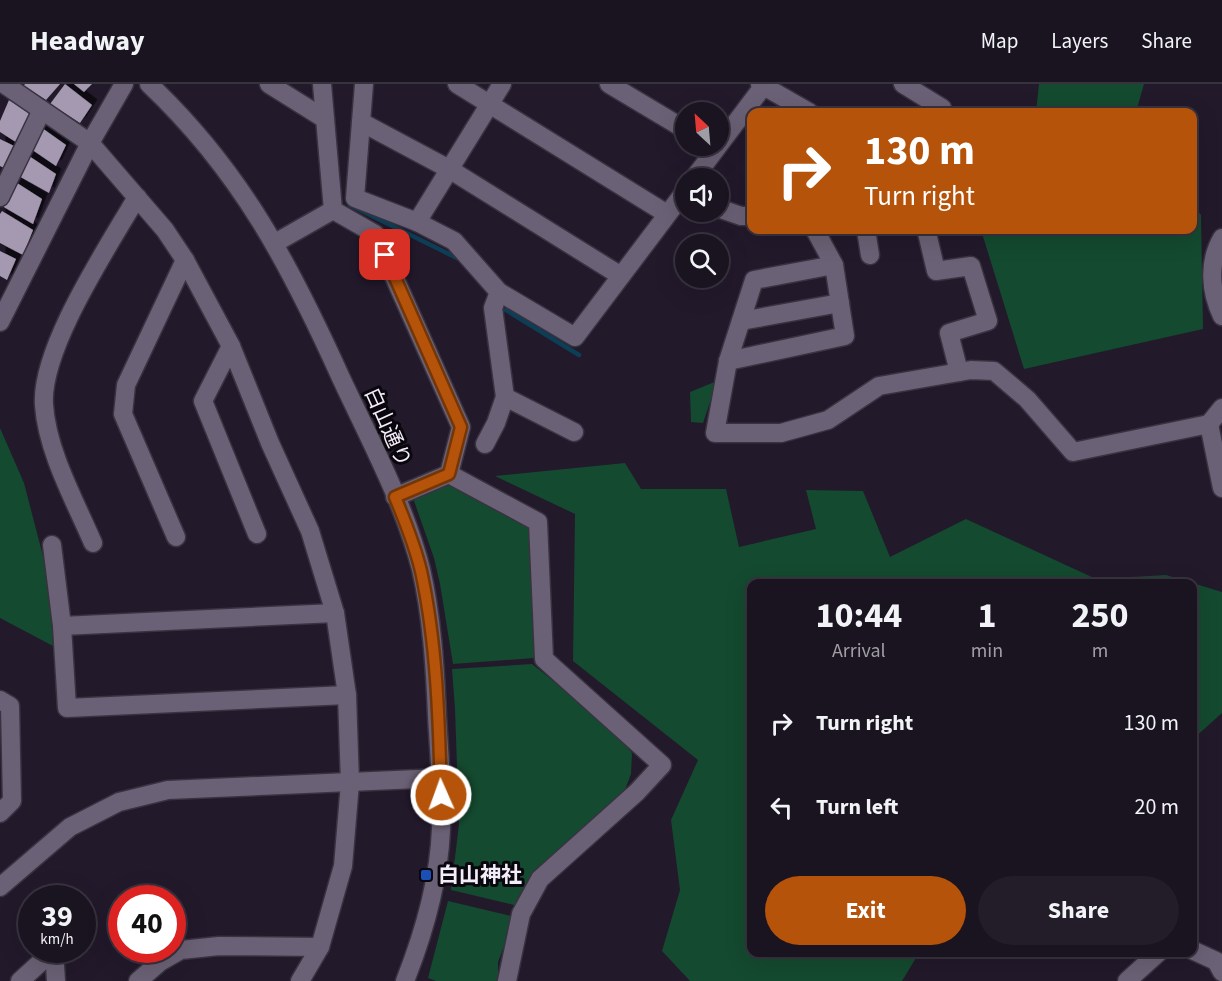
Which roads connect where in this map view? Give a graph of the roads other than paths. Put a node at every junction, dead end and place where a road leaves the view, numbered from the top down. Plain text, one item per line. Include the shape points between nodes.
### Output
1 (4, 84) edge
2 (124, 84) edge
3 (149, 84) edge
4 (269, 84) edge
5 (322, 84) edge
6 (364, 84) edge
7 (457, 84) edge
8 (502, 84) edge
9 (609, 84) edge
10 (903, 84) edge
11 (763, 85) edge
12 (489, 104) junction
13 (802, 108) edge
14 (942, 108) edge
15 (42, 110) junction
16 (325, 119) junction
17 (361, 122) junction
18 (675, 123) edge
19 (729, 128) edge
20 (90, 143) junction
21 (449, 169) junction
22 (0, 196) edge
23 (137, 197) junction
24 (675, 205) edge
25 (333, 210) junction
26 (729, 212) edge
27 (668, 214) junction
28 (747, 216) edge
29 (417, 222) junction
30 (817, 234) edge
31 (867, 234) edge
32 (927, 234) edge
33 (1222, 238) edge
34 (275, 243) junction
35 (870, 255) dead end
36 (185, 260) junction
37 (834, 265) junction
38 (621, 276) junction
39 (499, 292) junction
40 (840, 303) junction
41 (1222, 316) edge
42 (741, 321) junction
43 (0, 322) edge
44 (231, 346) junction
45 (728, 361) junction
46 (959, 372) junction
47 (505, 397) junction
48 (1222, 408) edge
49 (1209, 424) junction
50 (574, 432) dead end
51 (486, 444) dead end
52 (449, 474) junction
53 (1222, 488) edge
54 (395, 497) junction
55 (257, 534) dead end
56 (176, 537) dead end
57 (93, 543) dead end
58 (52, 545) dead end
59 (335, 613) junction
60 (62, 626) junction
61 (347, 695) junction
62 (0, 700) edge
63 (440, 778) junction
64 (350, 783) junction
65 (0, 813) edge
66 (4, 876) edge
67 (320, 947) junction
68 (1197, 952) edge
69 (1153, 957) edge
70 (40, 963) edge
71 (55, 963) edge
72 (1222, 972) edge
73 (20, 981) edge
74 (56, 981) edge
75 (138, 981) edge
76 (300, 981) edge
77 (405, 981) edge
78 (507, 981) edge
79 (1127, 981) edge

1 - 15 street
2 - 20 street
3 - 34 street, 白山通り via 207,146
4 - 16 street
5 - 16 street
6 - 17 street
7 - 12 street
8 - 12 street
9 - 18 street
10 - 14 street
11 - 13 street
11 - 19 street
12 - 21 street
12 - 27 street
15 - 20 street
15 - 22 street
16 - 25 street
17 - 21 street
17 - 29 street via 355,198
20 - 23 street
20 - 43 street
21 - 29 street
21 - 38 street
23 - 36 street
23 - 57 street via 82,292 50,360 43,404 51,444
24 - 27 street
25 - 34 street
25 - 52 street via 375,234 461,427
26 - 28 street
27 - 38 street
29 - 39 street via 454,241
30 - 37 street
31 - 35 street
32 - 46 street via 936,271 971,266 988,321 949,333
33 - 41 street via 1215,249 1212,272 1215,302
34 - 54 street, 白山通り via 311,311
36 - 44 street
36 - 56 street via 126,384 123,414
37 - 40 street
37 - 42 street via 754,280
38 - 39 street via 575,337
39 - 47 street via 493,308
40 - 42 street
40 - 45 street via 845,336
42 - 45 street
44 - 55 street via 203,401
44 - 59 street via 310,531
45 - 46 street via 715,433 781,433 828,420 879,386
46 - 49 street via 994,371 1027,399 1073,452
47 - 50 street
47 - 51 street
48 - 49 street
49 - 53 street
52 - 54 street
52 - 78 street via 538,522 544,659 662,765 540,879 521,914
54 - 63 street, 白山通り via 420,569 430,621
58 - 60 street
59 - 60 street
59 - 61 street
60 - 61 street via 67,708
61 - 64 street
62 - 65 street via 10,706 12,801
63 - 64 street
63 - 77 street, 白山通り via 441,828 434,892
64 - 66 street via 168,790 119,802 70,827
64 - 67 street via 343,866
67 - 75 street via 219,946 181,950
67 - 76 street
68 - 72 street via 1216,961
69 - 79 street
70 - 73 street
71 - 74 street

